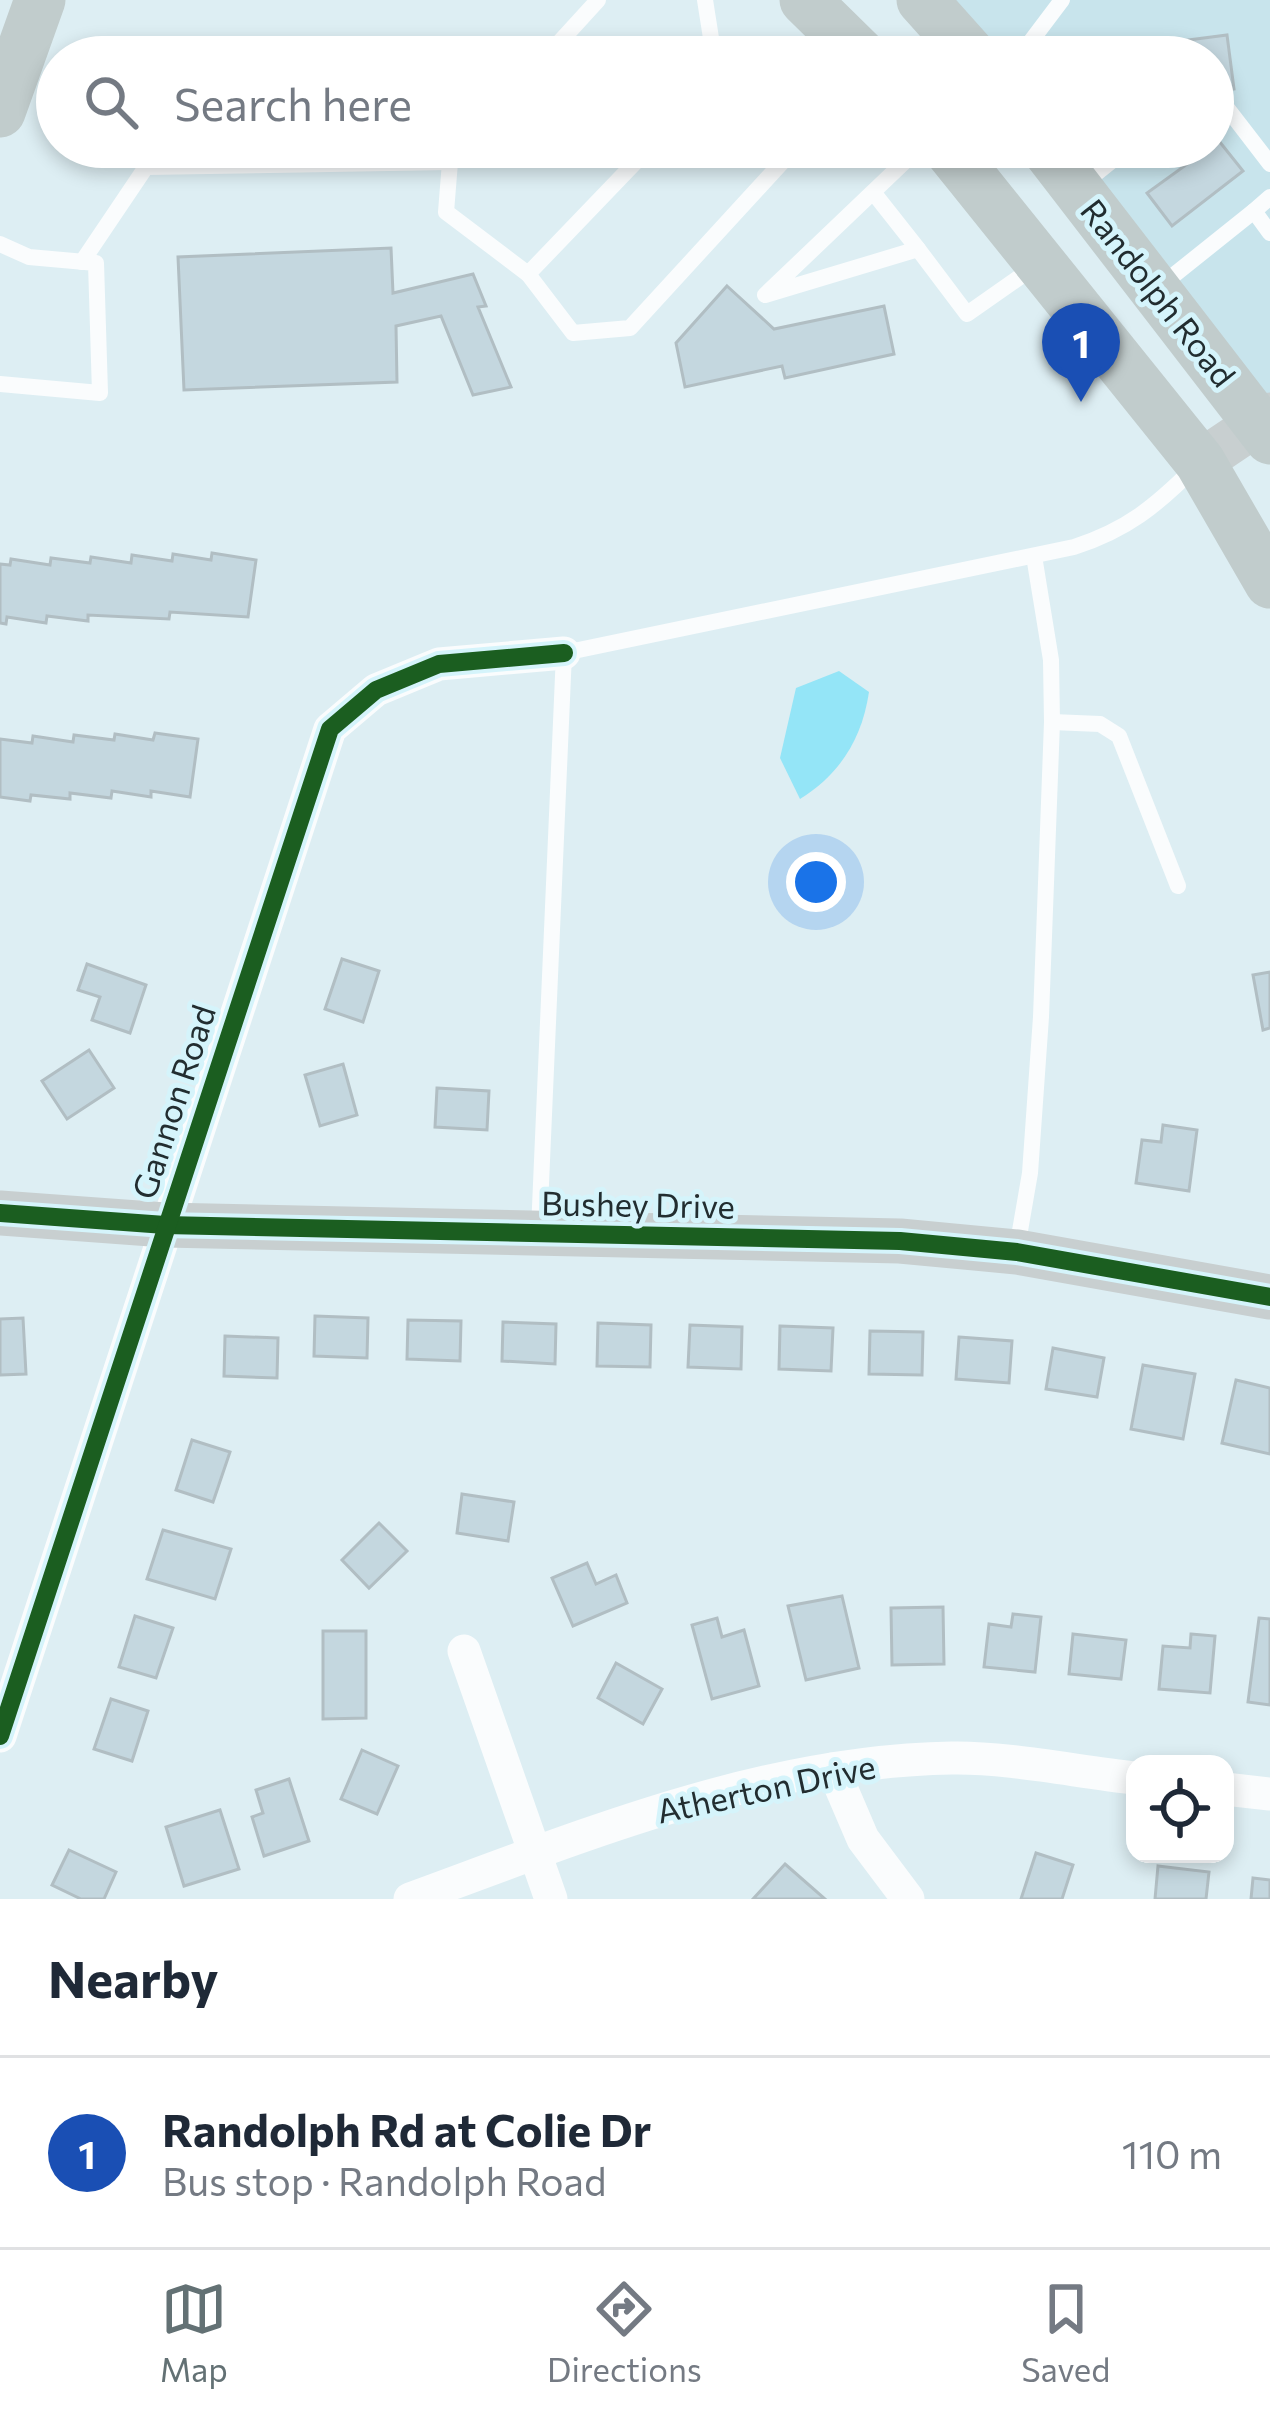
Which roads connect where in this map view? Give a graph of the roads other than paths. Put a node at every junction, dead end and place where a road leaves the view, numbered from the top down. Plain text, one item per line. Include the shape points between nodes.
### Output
1 (40, 0) edge
2 (598, 0) edge
3 (705, 0) edge
4 (805, 0) edge
5 (922, 0) edge
6 (1062, 0) edge
7 (565, 36) edge
8 (711, 36) edge
9 (842, 36) edge
10 (954, 36) edge
11 (1035, 36) edge
12 (0, 112) edge
13 (1234, 117) edge
14 (1270, 164) edge
15 (145, 168) edge
16 (450, 168) edge
17 (630, 168) edge
18 (777, 168) edge
19 (898, 168) edge
20 (964, 168) edge
21 (1062, 168) edge
22 (1104, 168) edge
23 (1078, 189) junction
24 (872, 192) junction
25 (1270, 197) edge
26 (1254, 211) junction
27 (1270, 233) edge
28 (0, 244) edge
29 (918, 249) junction
30 (82, 262) junction
31 (1040, 263) junction
32 (528, 274) junction
33 (1156, 289) junction
34 (0, 384) edge
35 (1266, 425) edge
36 (1200, 462) junction
37 (1034, 556) junction
38 (1270, 583) edge
39 (564, 653) junction
40 (1052, 722) junction
41 (1178, 886) dead end
42 (0, 1213) edge
43 (165, 1225) junction
44 (539, 1233) junction
45 (1017, 1252) junction
46 (1270, 1297) edge
47 (464, 1651) dead end
48 (0, 1736) edge
49 (833, 1769) junction
50 (1126, 1777) edge
51 (1234, 1790) edge
52 (1270, 1794) edge
53 (535, 1853) junction
54 (410, 1899) edge
55 (551, 1899) edge
56 (908, 1899) edge

1 - 12 main road
2 - 7 lane
3 - 8 lane
4 - 9 main road
5 - 10 main road
6 - 11 lane
13 - 14 lane
15 - 30 lane
16 - 32 lane via 446,212
17 - 32 lane
18 - 32 lane via 630,328 573,332
19 - 24 lane
20 - 31 main road
21 - 23 main road, Randolph Road
22 - 23 lane
23 - 33 main road, Randolph Road
24 - 29 lane
24 - 29 lane via 765,295
25 - 26 lane
26 - 27 lane
26 - 33 lane
28 - 30 lane via 28,257
29 - 31 lane via 967,314
30 - 34 lane via 96,263 100,393
31 - 36 main road
33 - 35 main road, Randolph Road
35 - 36 street
36 - 37 lane via 1117,533
36 - 38 main road
37 - 39 lane
37 - 40 lane
39 - 43 street, Gannon Road via 439,664 376,690 329,729
39 - 44 lane
40 - 41 lane via 1100,724 1119,736
40 - 45 lane via 1041,1017
42 - 43 street, Bushey Drive
43 - 44 street, Bushey Drive
43 - 48 street, Gannon Road
44 - 45 street, Bushey Drive via 900,1241
45 - 46 street, Bushey Drive
47 - 53 street
49 - 50 street, Atherton Drive via 954,1757
49 - 53 street, Atherton Drive via 674,1803
49 - 56 street via 863,1839
51 - 52 street
53 - 54 street, Atherton Drive
53 - 55 street

